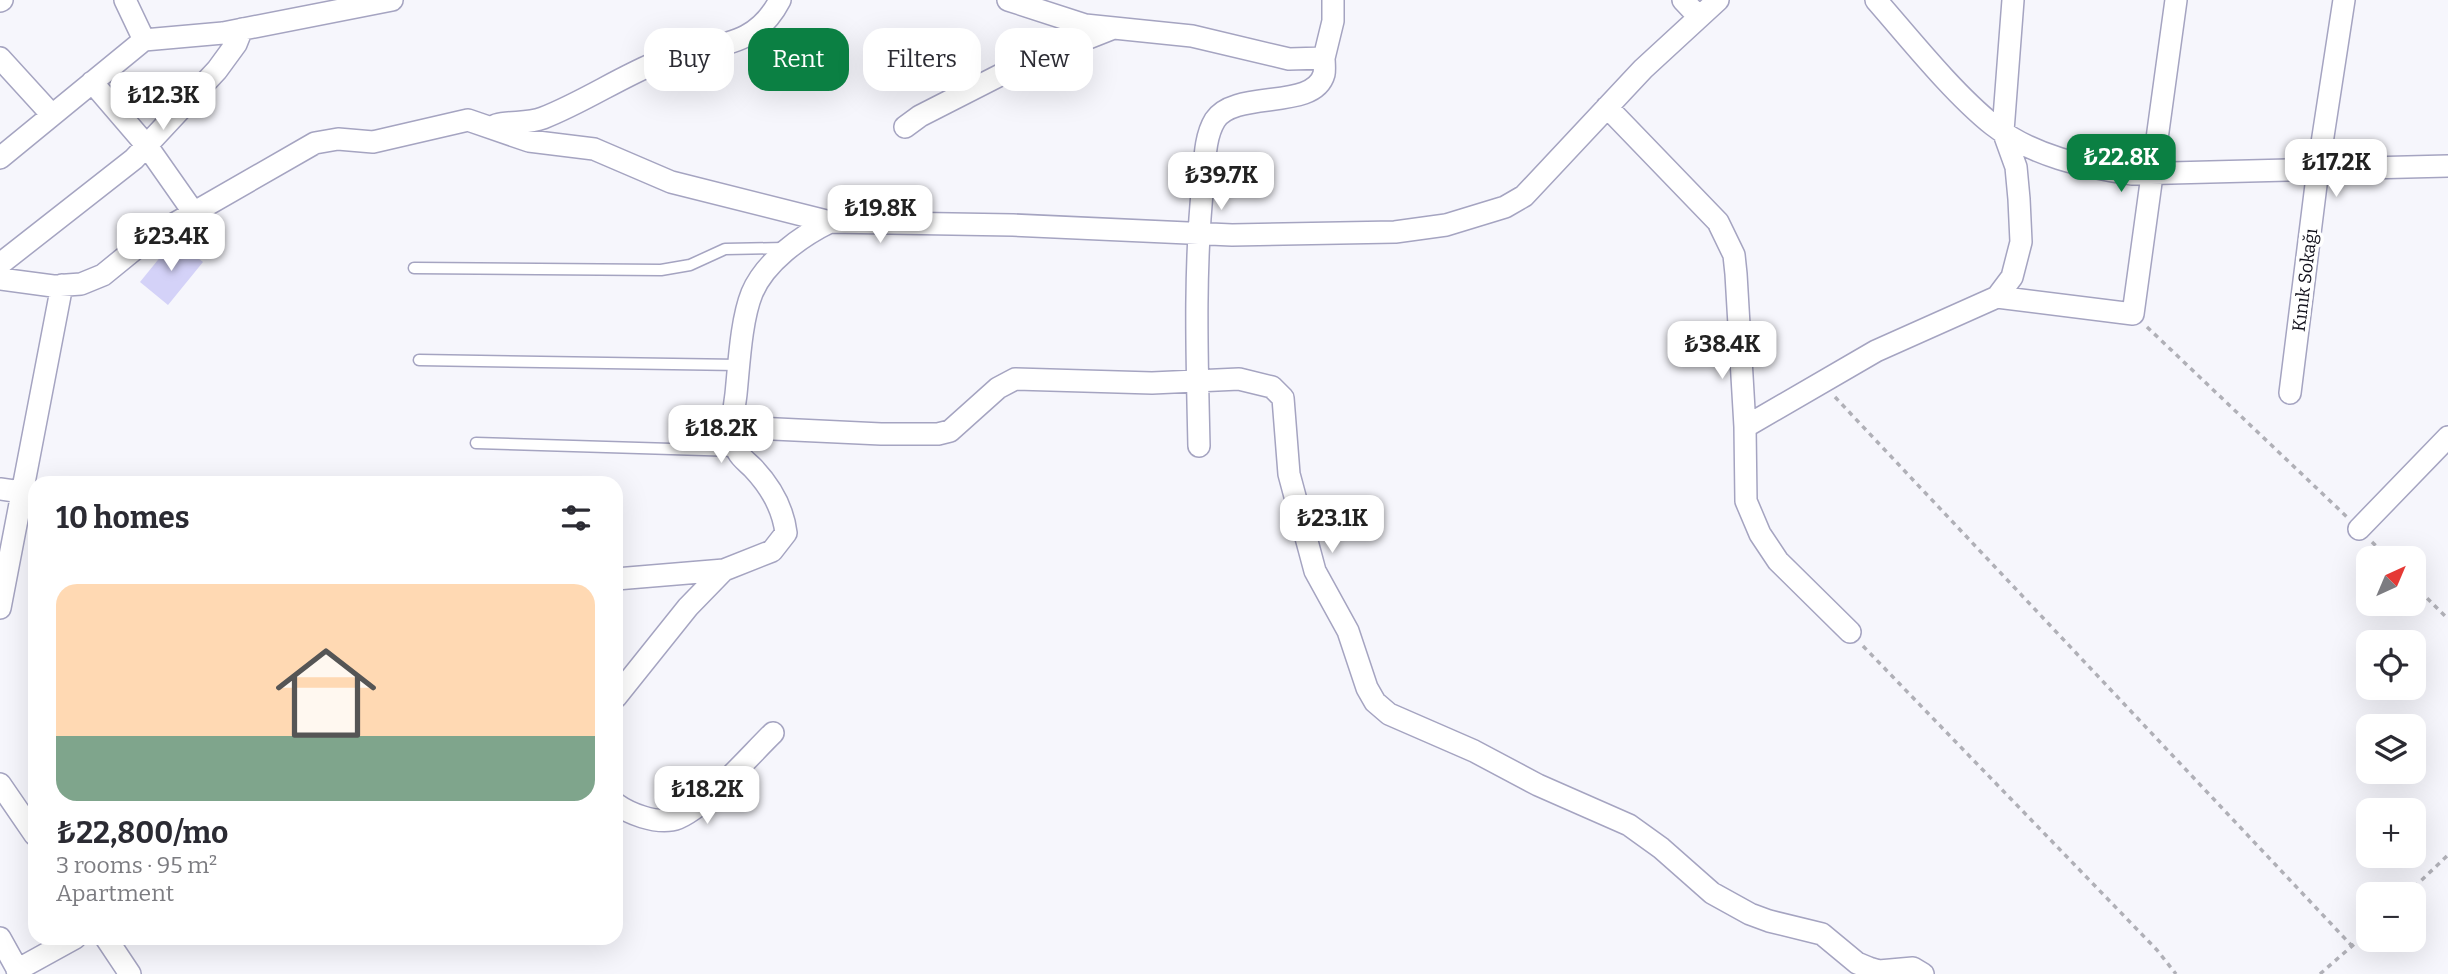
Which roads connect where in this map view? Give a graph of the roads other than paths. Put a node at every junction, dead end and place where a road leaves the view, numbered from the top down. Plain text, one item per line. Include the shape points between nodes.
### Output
1 (125, 0) edge
2 (392, 0) edge
3 (780, 0) edge
4 (1008, 0) edge
5 (1333, 0) edge
6 (1683, 0) edge
7 (1718, 0) edge
8 (1876, 0) edge
9 (2013, 0) edge
10 (2176, 0) edge
11 (2343, 0) edge
12 (1699, 17) junction
13 (242, 29) junction
14 (1111, 29) junction
15 (144, 40) junction
16 (0, 58) edge
17 (1324, 58) junction
18 (92, 82) junction
19 (1607, 107) junction
20 (52, 115) junction
21 (492, 126) junction
22 (905, 127) dead end
23 (2003, 131) junction
24 (147, 146) junction
25 (0, 158) edge
26 (2448, 166) edge
27 (2318, 169) junction
28 (2153, 174) junction
29 (194, 213) junction
30 (830, 222) junction
31 (1198, 233) junction
32 (792, 248) junction
33 (0, 264) edge
34 (414, 268) dead end
35 (0, 279) edge
36 (62, 285) junction
37 (1997, 298) junction
38 (419, 360) dead end
39 (738, 365) junction
40 (1198, 381) junction
41 (2290, 393) dead end
42 (733, 427) junction
43 (1745, 427) junction
44 (2448, 438) edge
45 (476, 443) dead end
46 (1199, 446) dead end
47 (737, 451) junction
48 (32, 476) edge
49 (0, 489) edge
50 (28, 494) edge
51 (28, 498) edge
52 (2359, 529) road end
53 (724, 570) junction
54 (623, 578) edge
55 (0, 608) edge
56 (1850, 632) road end
57 (623, 688) edge
58 (773, 733) dead end
59 (0, 784) edge
60 (623, 809) edge
61 (28, 825) edge
62 (0, 938) edge
63 (63, 945) edge
64 (111, 945) edge
65 (18, 972) edge
66 (130, 974) edge
67 (1923, 974) edge

1 - 15 street
2 - 13 street
3 - 21 street via 772,16 751,35 730,45 661,60 542,119
4 - 14 street via 1055,17
5 - 17 street
6 - 12 street
7 - 12 street
8 - 23 street via 1970,103
9 - 23 street
10 - 28 street
11 - 27 street, Kınık Sokağı
12 - 19 street
13 - 15 street
13 - 24 street via 217,70
14 - 17 street via 1192,36 1289,59
14 - 22 street via 1020,65
15 - 18 street
16 - 20 street
17 - 31 street via 1324,74 1316,86 1300,94 1249,102 1216,118 1208,139
18 - 20 street
18 - 24 street
19 - 31 street via 1524,196 1486,213 1446,225 1395,232
19 - 43 street via 1706,206 1727,237 1736,274
20 - 25 street
21 - 29 street via 468,120 373,142 338,139 315,143
21 - 30 street via 529,141 594,149 671,181
23 - 28 street via 2085,167
23 - 37 street via 2016,167 2021,242 2012,277
24 - 29 street
24 - 33 street
26 - 27 street
27 - 28 street
27 - 41 street, Kınık Sokağı
28 - 37 street via 2133,314
29 - 36 street via 146,240 103,275 81,284
30 - 31 street
30 - 32 street
31 - 40 street
32 - 34 lane via 725,249 690,265 661,270
32 - 39 street via 775,261 752,293
35 - 36 street
36 - 48 street
37 - 43 street via 1876,351
38 - 39 lane
39 - 42 street
40 - 42 street via 1015,379 998,388 950,431 938,434
40 - 46 street
40 - 67 street via 1261,383 1283,398 1289,474 1315,571 1348,631 1367,688 1389,714 1629,825 1712,893 1750,914 1822,934 1869,968 1913,968
42 - 47 street
43 - 56 street via 1746,501 1760,534 1777,561
44 - 52 street
45 - 47 lane
47 - 53 street via 776,498 786,533 772,551
49 - 50 street
51 - 55 street
53 - 54 street
53 - 57 street
58 - 60 street via 692,812 671,820
59 - 61 street
62 - 65 street
63 - 65 street
64 - 66 street

